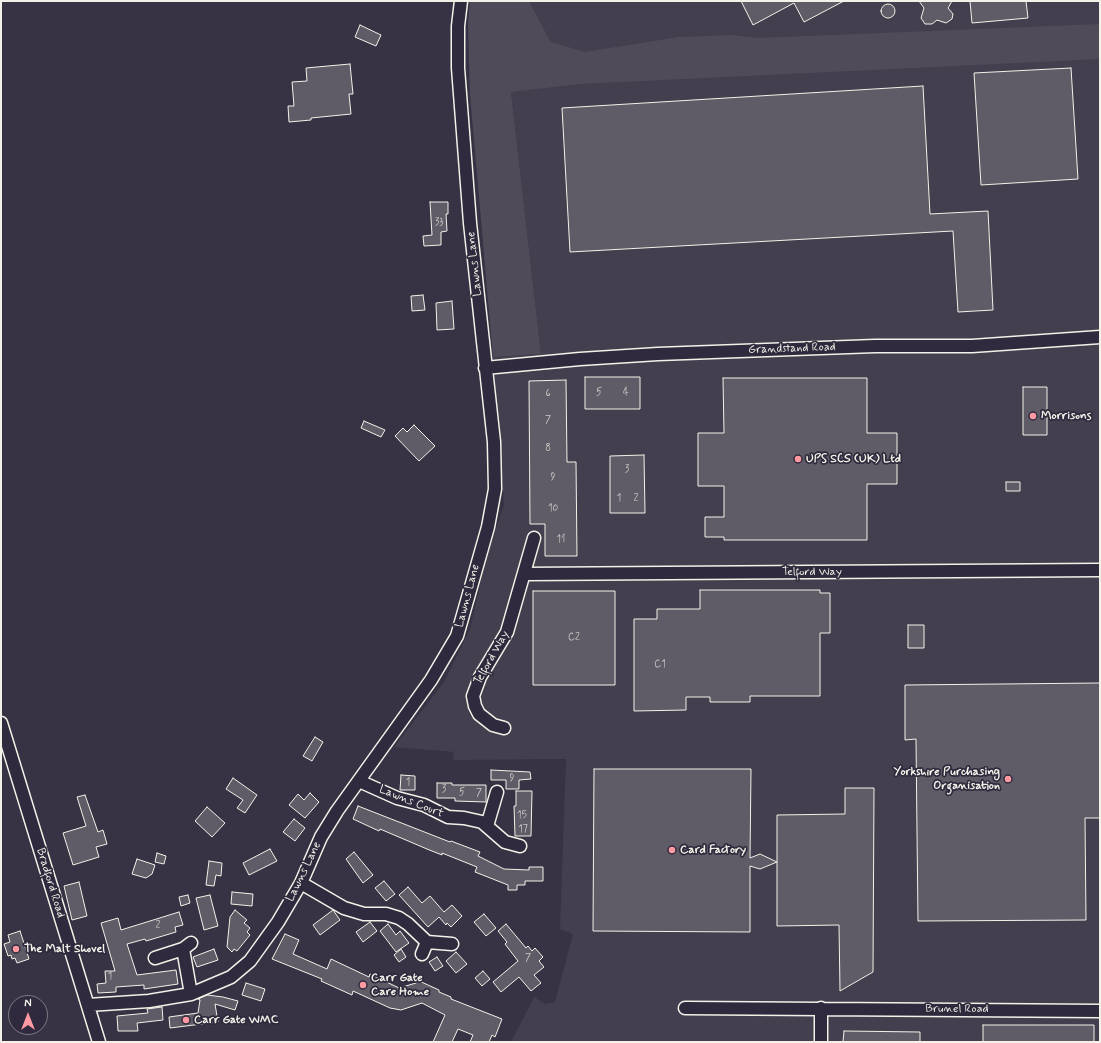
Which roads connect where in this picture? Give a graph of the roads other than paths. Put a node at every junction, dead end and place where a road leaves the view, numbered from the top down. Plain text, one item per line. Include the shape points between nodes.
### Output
1 (461, 1) edge
2 (1100, 337) edge
3 (485, 368) junction
4 (534, 538) dead end
5 (1100, 570) edge
6 (524, 574) junction
7 (1, 723) edge
8 (504, 728) dead end
9 (359, 781) junction
10 (497, 792) dead end
11 (487, 826) junction
12 (520, 846) dead end
13 (301, 883) junction
14 (427, 942) junction
15 (452, 944) dead end
16 (422, 954) dead end
17 (155, 958) dead end
18 (191, 994) junction
19 (88, 1005) junction
20 (685, 1008) dead end
21 (821, 1008) junction
22 (1098, 1010) edge
23 (99, 1042) edge
24 (821, 1042) edge

1 - 3 street, Lawns Lane via 458,68
2 - 3 street, Grandstand Road via 972,346 875,346 658,354
3 - 9 street, Lawns Lane via 494,442 495,489 488,527 457,636 431,680
4 - 6 street, Telford Way
5 - 6 street, Telford Way
6 - 8 street, Telford Way via 507,632 480,677 473,696 479,714 494,725
7 - 19 street, Bradford Road
9 - 11 street, Lawns Court via 397,798 424,805 448,817 474,819
9 - 13 street, Lawns Lane via 321,837
10 - 11 street
11 - 12 street, Lawns Court via 505,842
13 - 14 street via 349,910 399,918
13 - 18 street, Lawns Lane via 278,922 250,961 231,977
14 - 15 street
14 - 16 street
17 - 18 street via 187,946
18 - 19 street, Lawns Lane via 149,1001
19 - 23 street, Bradford Road
20 - 21 street, Brunel Road
21 - 22 street, Brunel Road
21 - 24 street

